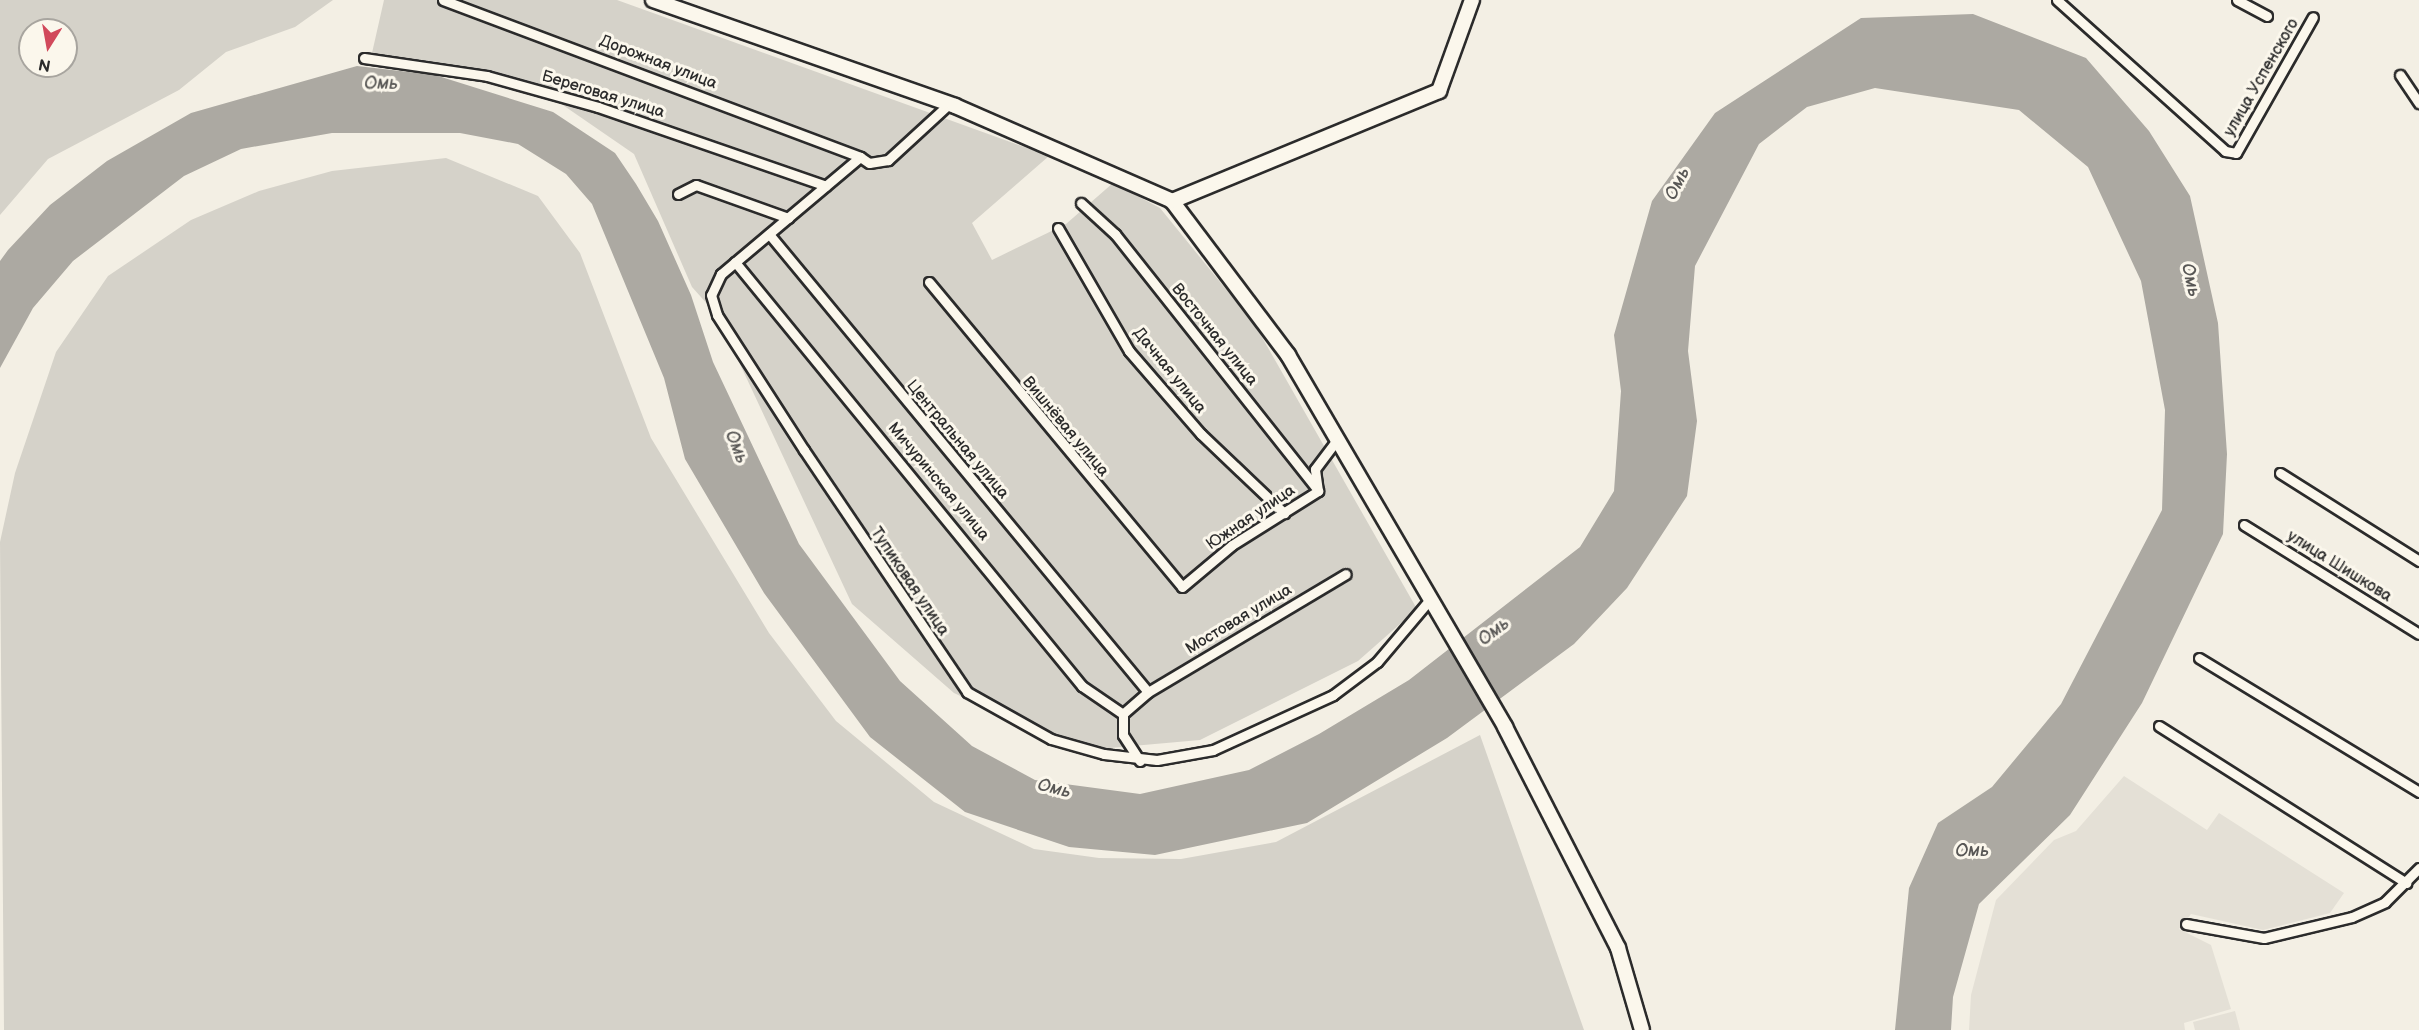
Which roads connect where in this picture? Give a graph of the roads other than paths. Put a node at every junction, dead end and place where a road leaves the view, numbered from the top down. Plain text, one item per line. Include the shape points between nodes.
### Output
1 (443, 0) edge
2 (653, 0) edge
3 (1472, 0) edge
4 (2057, 0) edge
5 (2237, 0) edge
6 (2267, 16) dead end
7 (2313, 17) dead end
8 (364, 58) dead end
9 (2400, 75) dead end
10 (2419, 103) edge
11 (949, 104) junction
12 (860, 157) junction
13 (826, 186) junction
14 (678, 194) dead end
15 (1172, 201) junction
16 (1081, 203) dead end
17 (788, 218) junction
18 (1058, 228) dead end
19 (769, 234) junction
20 (735, 262) junction
21 (929, 282) dead end
22 (1338, 439) junction
23 (2280, 473) dead end
24 (1318, 491) junction
25 (1284, 513) junction
26 (2244, 525) dead end
27 (2419, 561) edge
28 (1346, 574) dead end
29 (1182, 587) joint
30 (1433, 601) junction
31 (2419, 634) edge
32 (2199, 658) dead end
33 (1148, 692) junction
34 (1123, 714) junction
35 (2159, 726) dead end
36 (1140, 761) junction
37 (2419, 792) edge
38 (2419, 868) edge
39 (2406, 884) junction
40 (2186, 924) dead end
41 (1642, 1030) edge

1 - 12 street, Дорожная улица
2 - 11 main road
3 - 15 main road via 1439,91
4 - 7 street, улица Успенского via 2225,151 2236,153
5 - 6 street
8 - 13 street, Береговая улица via 487,76 598,106
9 - 10 street
11 - 12 street, Дорожная улица via 888,160 868,164
11 - 15 main road
12 - 13 street
13 - 17 street
14 - 17 street via 696,185
15 - 22 main road via 1288,355
16 - 24 street, Восточная улица via 1115,234
17 - 19 street
18 - 25 street, Дачная улица via 1129,351 1201,434
19 - 20 street
19 - 33 street, Центральная улица
20 - 34 street, Мичуринская улица via 1082,686
20 - 36 street, Тупиковая улица via 721,274 711,295 717,315 967,692 1051,740
21 - 29 street, Вишнёвая улица
22 - 24 street, Южная улица via 1315,470
22 - 30 main road
23 - 27 street
24 - 25 street, Южная улица
25 - 29 street, Южная улица via 1232,545
26 - 31 street, улица Шишкова
28 - 33 street, Мостовая улица
30 - 36 street, Тупиковая улица via 1377,662 1333,695 1213,750
30 - 41 main road via 1505,727 1618,948
32 - 37 street
33 - 34 street, Мостовая улица
34 - 36 street via 1123,735
35 - 39 street
38 - 39 street
39 - 40 street via 2352,917 2264,938

